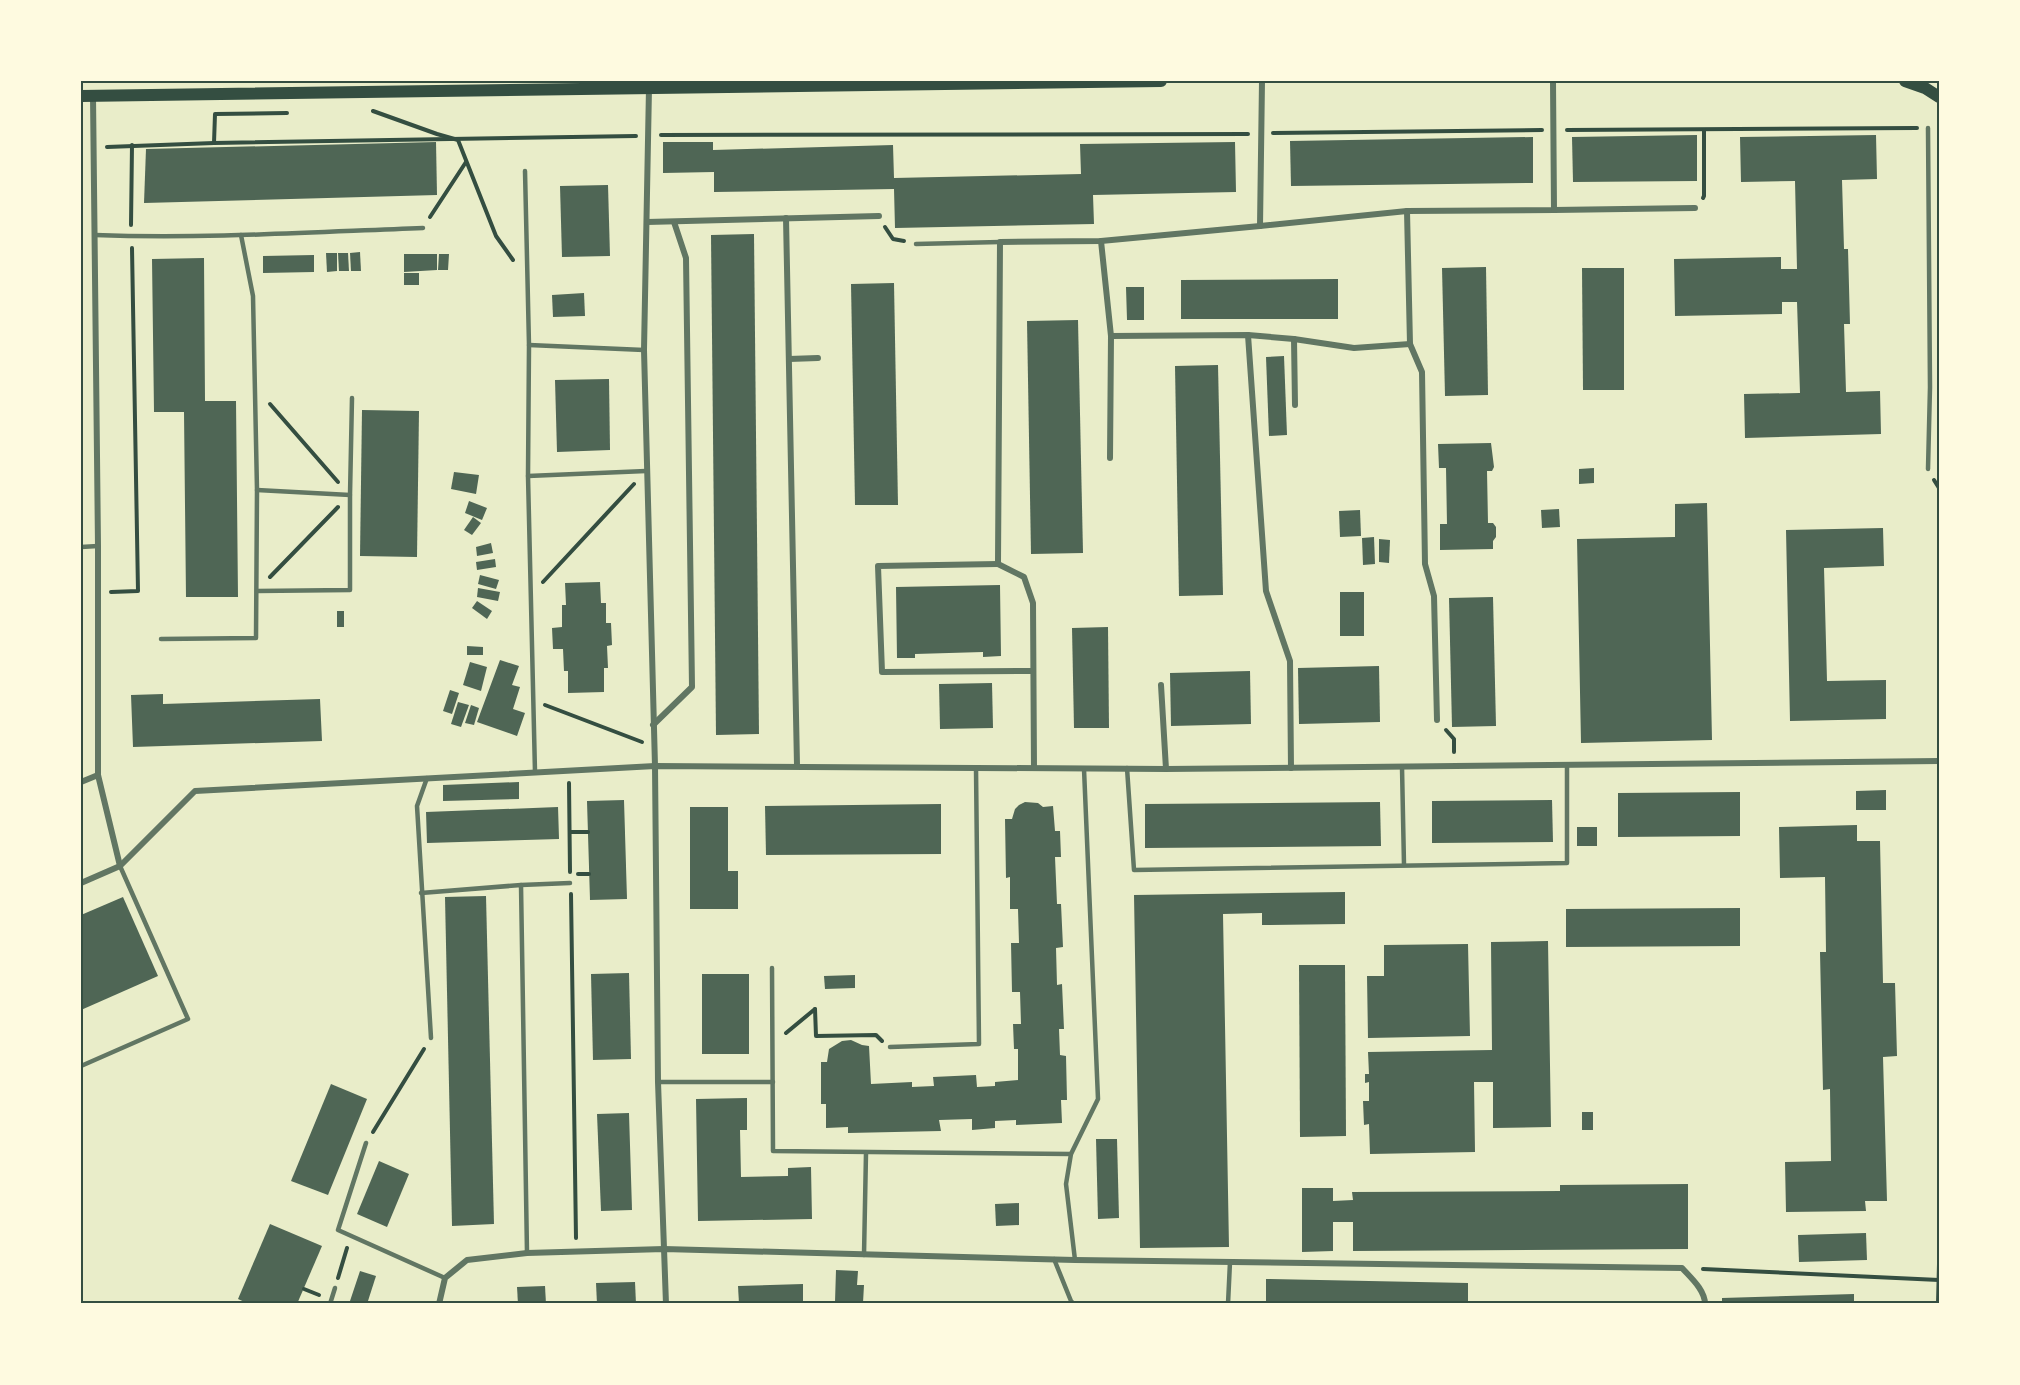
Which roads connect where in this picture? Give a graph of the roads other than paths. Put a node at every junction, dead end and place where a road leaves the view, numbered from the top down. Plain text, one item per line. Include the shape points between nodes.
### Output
1 (1161, 81) edge
2 (1262, 81) edge
3 (1553, 81) edge
4 (1905, 81) edge
5 (920, 83) edge
6 (649, 88) junction
7 (87, 96) edge
8 (1939, 97) edge
9 (1928, 128) road end
10 (525, 171) dead end
11 (1695, 208) road end
12 (1554, 210) junction
13 (1407, 212) junction
14 (879, 216) road end
15 (786, 218) junction
16 (647, 222) junction
17 (674, 222) junction
18 (1260, 226) junction
19 (423, 228) road end
20 (95, 235) junction
21 (240, 235) junction
22 (1101, 241) junction
23 (1000, 242) junction
24 (916, 244) road end
25 (1248, 335) junction
26 (1111, 336) junction
27 (1294, 339) junction
28 (1410, 344) junction
29 (529, 345) junction
30 (644, 350) junction
31 (818, 358) dead end
32 (789, 359) junction
33 (1930, 387) junction
34 (1939, 388) edge
35 (352, 398) dead end
36 (1295, 405) dead end
37 (1110, 458) dead end
38 (1928, 469) dead end
39 (646, 471) junction
40 (528, 476) junction
41 (257, 490) junction
42 (350, 495) junction
43 (98, 546) junction
44 (81, 547) edge
45 (998, 564) junction
46 (256, 591) junction
47 (161, 639) dead end
48 (1033, 671) junction
49 (1161, 686) dead end
50 (1437, 720) road end
51 (653, 725) junction
52 (1939, 761) edge
53 (796, 765) junction
54 (1567, 765) junction
55 (655, 766) junction
56 (1402, 766) junction
57 (976, 768) junction
58 (1034, 768) junction
59 (1084, 768) junction
60 (1127, 768) junction
61 (1291, 768) junction
62 (1166, 769) junction
63 (536, 772) junction
64 (98, 775) junction
65 (427, 778) junction
66 (81, 782) edge
67 (1404, 865) junction
68 (120, 866) junction
69 (81, 883) edge
70 (570, 883) road end
71 (521, 885) junction
72 (421, 892) junction
73 (772, 968) dead end
74 (431, 1038) road end
75 (890, 1047) road end
76 (81, 1066) edge
77 (658, 1082) junction
78 (773, 1082) junction
79 (366, 1143) road end
80 (866, 1153) junction
81 (1071, 1154) junction
82 (664, 1249) junction
83 (527, 1253) junction
84 (864, 1255) junction
85 (1054, 1259) junction
86 (1075, 1260) junction
87 (1230, 1262) junction
88 (445, 1278) junction
89 (335, 1288) road end
90 (330, 1304) edge
91 (439, 1304) edge
92 (666, 1304) edge
93 (1074, 1304) edge
94 (1228, 1304) edge
95 (1705, 1304) edge

1 - 5 main road
2 - 18 street
3 - 12 street
4 - 8 main road
5 - 6 main road
6 - 7 main road
6 - 16 street
7 - 20 street
9 - 33 lane
10 - 29 lane
11 - 12 street
12 - 13 street
13 - 18 street
13 - 28 street
14 - 15 street
15 - 17 street
15 - 32 street
16 - 17 street
16 - 30 street
17 - 51 street via 687,258 692,687
18 - 22 street
19 - 21 lane
20 - 21 lane
20 - 43 street
21 - 41 lane via 253,296
22 - 23 street
22 - 26 street
23 - 24 lane
23 - 45 street
25 - 26 street
25 - 27 street
25 - 61 street via 1266,591 1290,661
26 - 37 street
27 - 28 street via 1354,348
27 - 36 street
28 - 50 street via 1422,372 1425,564 1434,596
29 - 30 lane
29 - 40 lane
30 - 39 street
31 - 32 street
32 - 53 street
33 - 34 lane
33 - 38 lane
35 - 42 lane
39 - 40 lane
39 - 51 street
40 - 63 lane
41 - 42 lane
41 - 46 lane
42 - 46 lane via 350,590
43 - 44 lane
43 - 64 street
45 - 48 street via 1024,577 1033,603
45 - 48 street via 878,566 882,672
46 - 47 lane via 256,638
48 - 58 street
49 - 62 street
51 - 55 street
52 - 54 street
53 - 55 street
53 - 57 street
54 - 56 street
54 - 67 lane via 1567,862
55 - 63 street
55 - 77 street
56 - 61 street
56 - 67 lane
57 - 58 street
57 - 75 lane via 978,1044
58 - 59 street
59 - 60 street
59 - 81 lane via 1098,1099
60 - 62 street
60 - 67 lane via 1134,870
61 - 62 street
63 - 65 street
64 - 66 street
64 - 68 street
65 - 68 street via 195,790
65 - 72 lane via 417,806
68 - 69 street
68 - 76 lane via 188,1020
70 - 71 lane
71 - 72 lane
71 - 83 lane
72 - 74 lane
73 - 78 lane
77 - 78 lane
77 - 82 street
78 - 80 lane via 773,1151
79 - 88 lane via 338,1230
80 - 81 lane
80 - 84 lane
81 - 86 lane via 1066,1184
82 - 83 street
82 - 84 street
82 - 92 street
83 - 88 street via 467,1260
84 - 85 street
85 - 86 street
85 - 93 lane
86 - 87 street
87 - 94 lane
87 - 95 street via 1682,1268 1705,1298
88 - 91 street
89 - 90 lane

